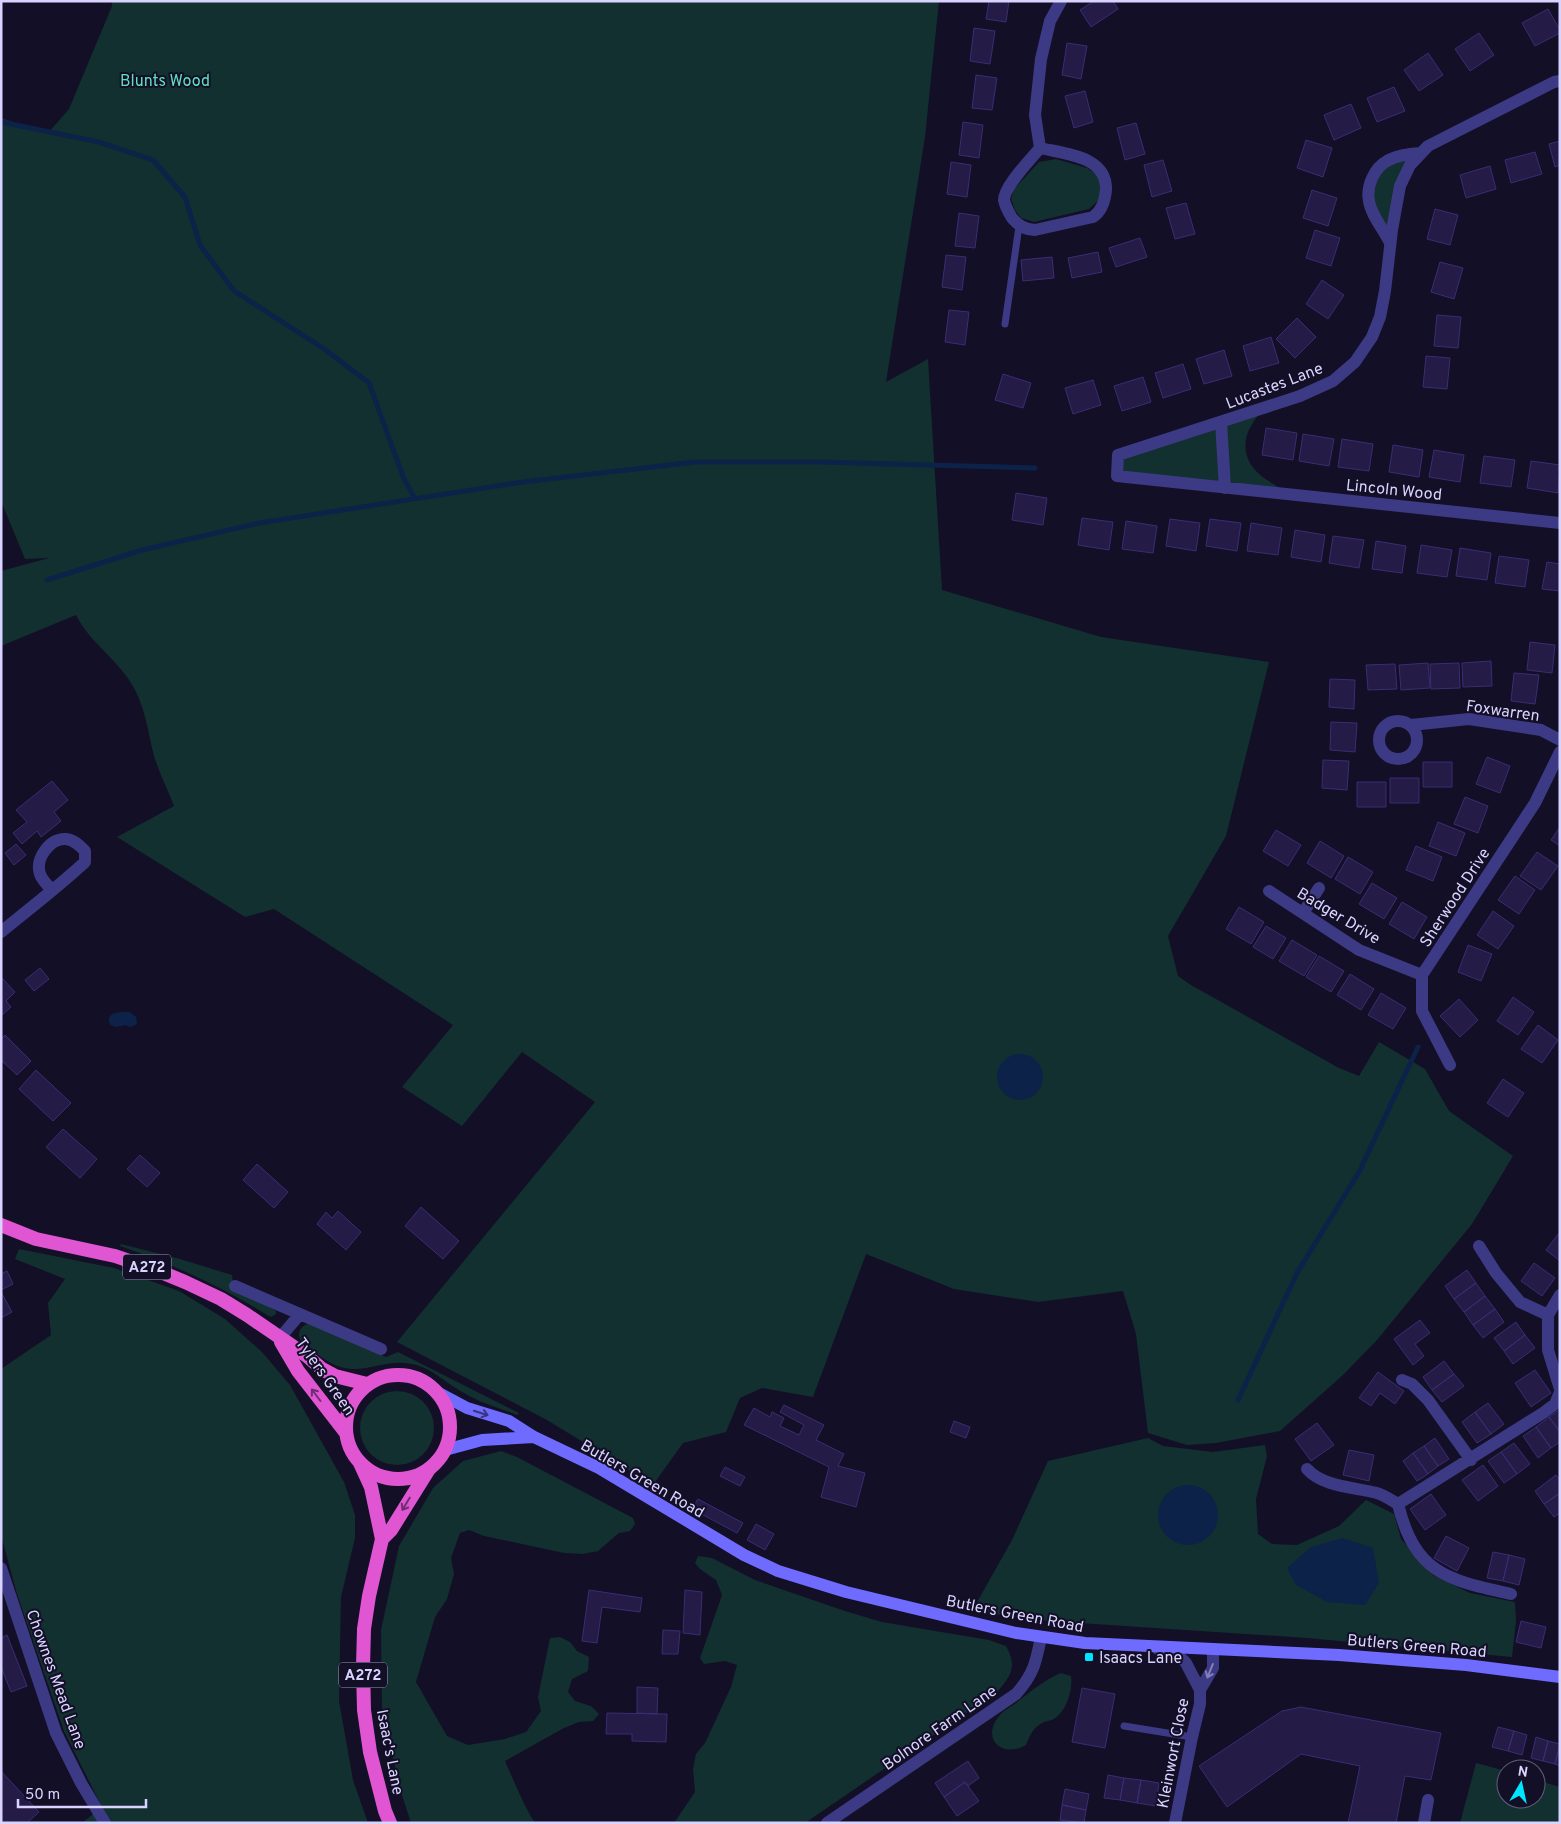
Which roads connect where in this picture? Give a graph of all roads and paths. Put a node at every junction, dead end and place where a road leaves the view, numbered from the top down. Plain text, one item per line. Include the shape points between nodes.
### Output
1 (1061, 1) edge
2 (1560, 81) edge
3 (1040, 148) junction
4 (1421, 153) junction
5 (1019, 226) junction
6 (1390, 243) junction
7 (1005, 324) dead end
8 (1221, 422) junction
9 (1225, 488) junction
10 (1560, 523) edge
11 (1411, 725) dead end
12 (1560, 740) edge
13 (1560, 752) edge
14 (1319, 888) dead end
15 (52, 890) dead end
16 (1269, 891) dead end
17 (1303, 913) junction
18 (1, 932) edge
19 (1422, 975) junction
20 (1450, 1065) dead end
21 (1, 1224) edge
22 (1479, 1246) dead end
23 (235, 1286) dead end
24 (1560, 1295) edge
25 (300, 1314) junction
26 (1548, 1315) junction
27 (279, 1339) junction
28 (381, 1349) dead end
29 (1402, 1380) dead end
30 (368, 1384) junction
31 (1560, 1391) edge
32 (437, 1392) junction
33 (346, 1433) junction
34 (534, 1437) junction
35 (445, 1450) junction
36 (1470, 1460) junction
37 (360, 1463) junction
38 (430, 1468) junction
39 (1307, 1469) dead end
40 (1398, 1504) junction
41 (382, 1540) junction
42 (1, 1568) edge
43 (1511, 1594) dead end
44 (1041, 1637) junction
45 (1148, 1646) junction
46 (1213, 1650) junction
47 (1560, 1677) edge
48 (1200, 1690) junction
49 (1124, 1726) dead end
50 (1192, 1737) junction
51 (1428, 1800) dead end
52 (105, 1823) edge
53 (390, 1823) edge
54 (827, 1823) edge
55 (1175, 1823) edge
56 (1424, 1823) edge

1 - 3 street via 1050,21 1041,59 1035,115
2 - 4 street, Lucastes Lane via 1428,146
3 - 5 street via 1008,186 1004,199 1009,214
3 - 5 street via 1089,160 1106,180 1105,200 1092,217 1035,230
4 - 6 street, Lucastes Lane via 1410,165 1400,186
4 - 6 street, Lucastes Lane via 1385,162 1368,186 1369,202
5 - 7 lane
6 - 8 street, Lucastes Lane via 1380,317 1372,338 1355,362 1334,381 1300,396
8 - 9 street, Lucastes Lane
8 - 9 street, Lucastes Lane via 1118,455 1117,476
9 - 10 street, Lincoln Wood
11 - 12 street, Foxwarren via 1469,719 1541,730
13 - 19 street, Sherwood Drive via 1535,803
14 - 17 street
15 - 18 street
16 - 17 street, Badger Drive
17 - 19 street, Badger Drive via 1359,950
19 - 20 street via 1422,1011
21 - 27 highway, Tylers Green / A272 via 36,1239 104,1253 156,1270 221,1300
22 - 26 street via 1520,1302
23 - 25 street, Tylers Green
24 - 26 street
25 - 27 street, Tylers Green
25 - 28 street, Tylers Green
26 - 31 street via 1548,1350
27 - 30 highway, Tylers Green / A272 via 307,1356 322,1370
33 -> 27 highway, Tylers Green / A272 via 298,1371
29 - 36 street via 1412,1384 1428,1400
30 - 32 highway via 396,1374 426,1382
30 - 33 highway via 350,1406
31 - 36 street via 1555,1404
32 -> 34 main road, Butlers Green Road via 467,1408 508,1421
32 - 35 highway via 446,1405 450,1420
33 - 37 highway
34 - 35 main road, Butlers Green Road via 482,1440
34 - 44 main road, Butlers Green Road via 599,1468 744,1555 778,1571 846,1592
35 - 38 highway
36 - 40 street
37 - 38 highway via 387,1478 416,1475
37 - 41 highway, Isaac's Lane / A272 via 371,1487
38 -> 41 highway, Isaac's Lane / A272
39 - 40 street via 1312,1475 1335,1484 1379,1494
40 - 43 street via 1412,1544 1426,1563 1469,1585
41 - 53 highway, Isaac's Lane / A272 via 364,1629 364,1710 370,1752
42 - 52 street, Chownes Mead Lane via 56,1733
44 - 45 main road, Butlers Green Road
44 - 54 street, Bolnore Farm Lane via 1033,1671 1016,1694
45 - 46 main road, Butlers Green Road
45 - 48 street, Kleinwort Close via 1180,1657
46 - 47 main road, Butlers Green Road via 1339,1655 1466,1665
46 -> 48 street, Kleinwort Close via 1213,1668
48 - 50 street, Kleinwort Close
49 - 50 lane
50 - 55 street, Kleinwort Close
51 - 56 street

